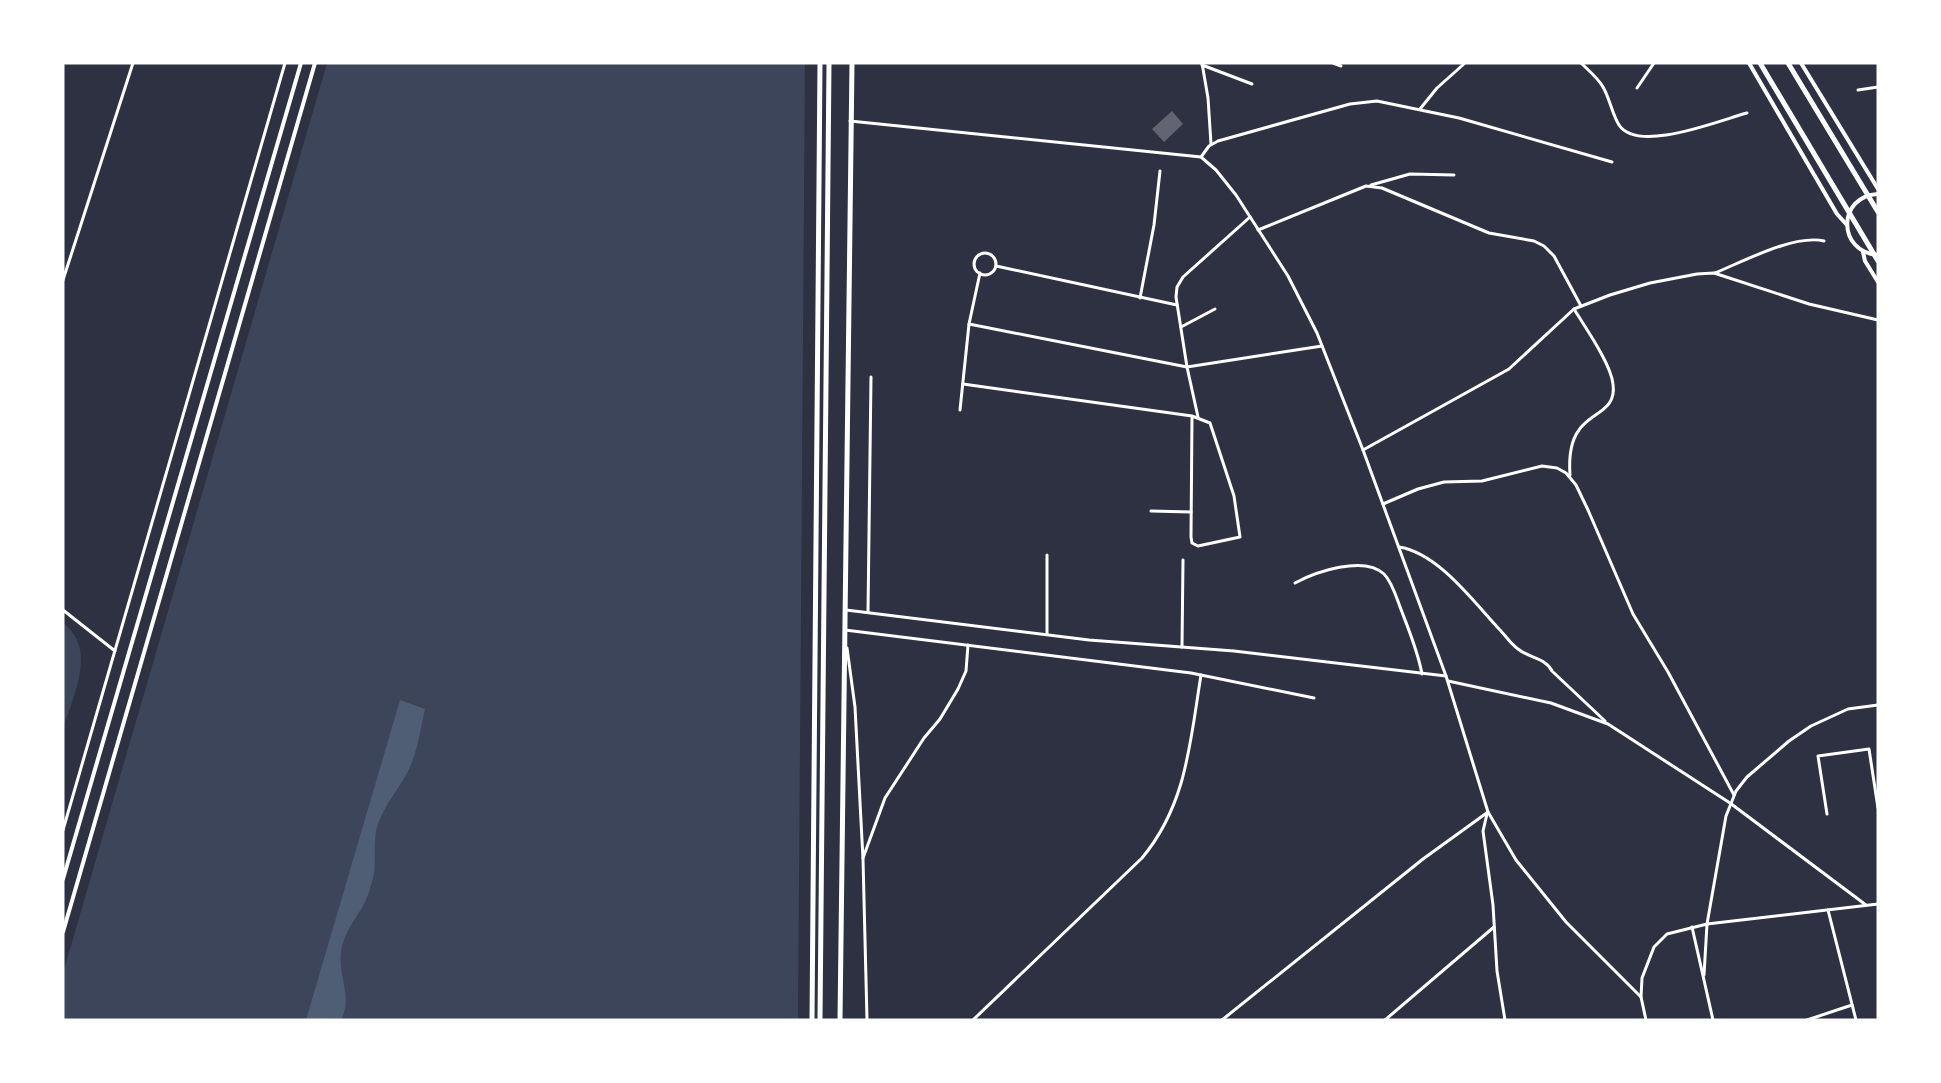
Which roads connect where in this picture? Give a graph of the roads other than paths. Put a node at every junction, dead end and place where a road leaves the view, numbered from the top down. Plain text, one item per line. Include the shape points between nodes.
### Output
1 (133, 63) edge
2 (285, 63) edge
3 (301, 63) edge
4 (315, 63) edge
5 (820, 63) edge
6 (829, 63) edge
7 (852, 63) edge
8 (1333, 63) edge
9 (1465, 63) edge
10 (1581, 63) edge
11 (1654, 63) edge
12 (1749, 63) edge
13 (1760, 63) edge
14 (1788, 63) edge
15 (1801, 63) edge
16 (1202, 64) edge
17 (1341, 66) dead end
18 (1252, 84) dead end
19 (1878, 87) edge
20 (1636, 88) dead end
21 (1858, 90) dead end
22 (1420, 109) junction
23 (1747, 113) dead end
24 (850, 121) junction
25 (1211, 145) junction
26 (1201, 157) junction
27 (1612, 162) dead end
28 (1160, 171) dead end
29 (1455, 175) dead end
30 (1366, 186) junction
31 (1878, 191) edge
32 (1878, 212) edge
33 (1250, 217) junction
34 (1847, 225) junction
35 (1258, 230) junction
36 (1824, 241) dead end
37 (1863, 251) junction
38 (1878, 255) edge
39 (1878, 261) edge
40 (996, 266) junction
41 (980, 273) junction
42 (1714, 273) junction
43 (63, 280) edge
44 (1878, 282) edge
45 (1140, 298) junction
46 (1177, 305) junction
47 (1581, 306) junction
48 (1215, 309) dead end
49 (1574, 309) junction
50 (1878, 320) edge
51 (969, 324) junction
52 (1181, 327) junction
53 (1322, 346) junction
54 (1187, 367) junction
55 (871, 377) dead end
56 (963, 384) junction
57 (960, 410) dead end
58 (1192, 417) junction
59 (1198, 417) junction
60 (1363, 450) junction
61 (1570, 477) junction
62 (1383, 504) junction
63 (1151, 511) dead end
64 (1191, 512) junction
65 (1399, 547) junction
66 (1047, 555) dead end
67 (1183, 560) dead end
68 (1295, 583) dead end
69 (63, 610) edge
70 (844, 610) junction
71 (868, 612) junction
72 (844, 629) junction
73 (1047, 634) junction
74 (968, 645) junction
75 (1182, 647) junction
76 (114, 651) junction
77 (1422, 674) junction
78 (1201, 675) junction
79 (1447, 679) junction
80 (1314, 698) dead end
81 (1878, 705) edge
82 (1608, 724) junction
83 (1734, 795) junction
84 (1730, 803) junction
85 (1878, 808) edge
86 (1488, 812) junction
87 (1827, 814) dead end
88 (63, 830) edge
89 (863, 859) junction
90 (63, 879) edge
91 (1878, 904) edge
92 (1866, 905) junction
93 (1828, 910) junction
94 (1707, 924) junction
95 (1494, 927) junction
96 (1692, 927) junction
97 (63, 932) edge
98 (1704, 975) junction
99 (1641, 997) junction
100 (1852, 1005) junction
101 (812, 1020) edge
102 (820, 1020) edge
103 (840, 1020) edge
104 (867, 1020) edge
105 (973, 1020) edge
106 (1222, 1020) edge
107 (1385, 1020) edge
108 (1505, 1020) edge
109 (1646, 1020) edge
110 (1713, 1020) edge
111 (1807, 1020) edge
112 (1856, 1020) edge

1 - 43 street
2 - 76 street
3 - 90 street
4 - 97 street
5 - 101 main road
6 - 102 main road
7 - 24 main road
8 - 17 street
9 - 22 street
10 - 23 street via 1603,86 1621,127 1631,134 1667,136
11 - 20 street
12 - 34 street
13 - 39 main road
14 - 32 main road
15 - 31 street
16 - 18 street
16 - 25 street
19 - 21 street
22 - 25 street via 1387,102 1359,102
22 - 27 street
24 - 26 street
24 - 70 main road
25 - 26 street
26 - 33 street via 1223,177
28 - 45 street
29 - 30 street via 1410,174
30 - 35 street
30 - 47 street via 1389,190 1489,233 1544,246 1554,256
31 - 34 street via 1857,202
33 - 35 street
33 - 46 street via 1183,277 1176,292
34 - 37 street via 1853,243
35 - 53 street via 1298,295
36 - 42 street via 1800,240
37 - 38 street
37 - 44 street
40 - 41 street via 990,273
40 - 41 street via 992,256 978,255 974,264
40 - 45 street
41 - 51 street
42 - 47 street via 1650,283
42 - 50 street via 1809,304
45 - 46 street
46 - 52 street
47 - 49 street
48 - 52 street
49 - 60 street via 1509,369
49 - 61 street via 1609,371 1614,389 1608,406 1581,426 1576,435
51 - 54 street
51 - 56 street
52 - 54 street
53 - 54 street
53 - 60 street
54 - 59 street
55 - 71 street
56 - 57 street
56 - 58 street
58 - 59 street
58 - 64 street
59 - 64 street via 1210,423 1234,496 1240,537 1196,546 1191,540
60 - 62 street
61 - 62 street via 1557,468 1542,466 1482,481 1444,482
61 - 83 street via 1633,614
62 - 65 street
63 - 64 street
65 - 79 street
65 - 82 street via 1419,553 1460,586 1518,650 1547,664
66 - 73 street
67 - 75 street
68 - 77 street via 1339,568 1371,567 1380,571 1390,582 1418,653
69 - 76 street
70 - 71 street
70 - 72 main road
71 - 73 street
72 - 74 street
72 - 89 street via 855,707
72 - 103 main road
73 - 75 street
74 - 78 street
74 - 89 street via 966,671 958,689 885,798
75 - 77 street
76 - 88 street
77 - 79 street
78 - 80 street
78 - 105 street via 1184,777 1160,835 1142,858
79 - 82 street via 1551,703
79 - 86 street
81 - 83 street via 1836,713 1805,729 1747,777
82 - 84 street
83 - 84 street
84 - 92 street
84 - 94 street
85 - 87 street via 1869,748 1818,756
86 - 95 street via 1483,831
86 - 99 street via 1516,860 1566,922
86 - 106 street via 1423,859
89 - 104 street
91 - 92 street
92 - 93 street
93 - 94 street
93 - 100 street
94 - 96 street
94 - 98 street
95 - 107 street
95 - 108 street
96 - 98 street
96 - 99 street via 1672,931 1658,941 1644,972
98 - 110 street
99 - 109 street
100 - 111 street
100 - 112 street

